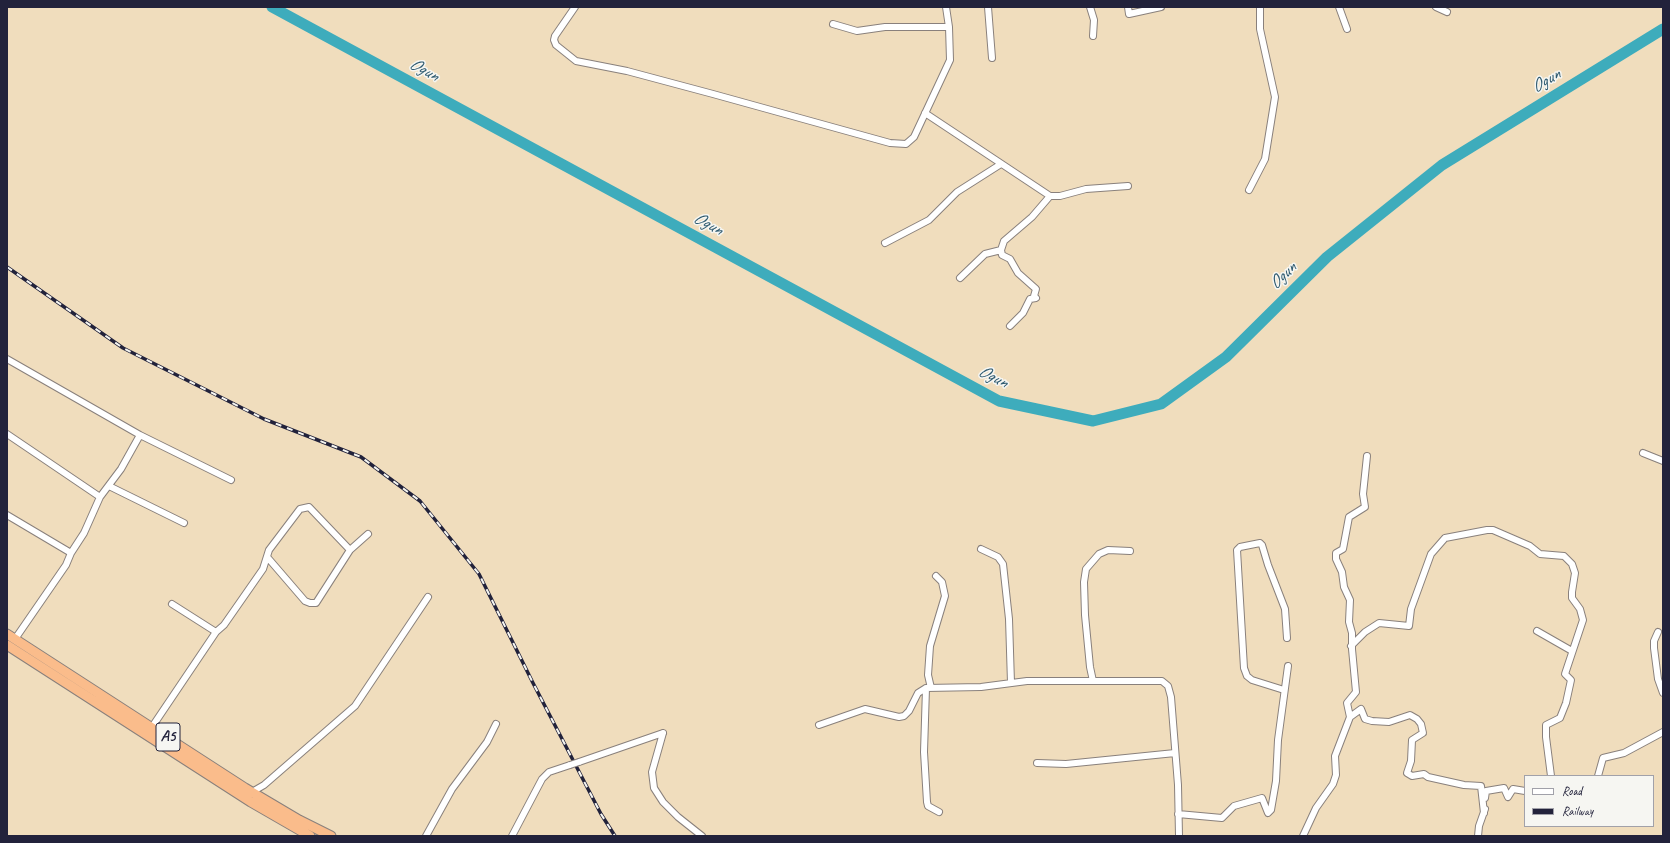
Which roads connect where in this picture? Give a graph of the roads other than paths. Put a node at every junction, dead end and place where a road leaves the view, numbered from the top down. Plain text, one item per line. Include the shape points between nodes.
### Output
1 (575, 7) edge
2 (946, 7) edge
3 (988, 7) edge
4 (1090, 7) edge
5 (1128, 7) edge
6 (1161, 7) edge
7 (1260, 7) edge
8 (1339, 7) edge
9 (1436, 7) edge
10 (1447, 12) dead end
11 (833, 24) dead end
12 (949, 27) junction
13 (1347, 29) dead end
14 (1094, 36) dead end
15 (992, 58) dead end
16 (925, 112) junction
17 (1001, 164) junction
18 (1128, 186) dead end
19 (1249, 190) dead end
20 (1050, 196) junction
21 (885, 243) dead end
22 (1001, 250) junction
23 (960, 278) dead end
24 (1010, 326) dead end
25 (7, 359) edge
26 (7, 434) edge
27 (140, 435) junction
28 (1643, 453) dead end
29 (1367, 456) dead end
30 (1663, 461) edge
31 (231, 480) dead end
32 (108, 486) junction
33 (100, 496) junction
34 (7, 515) edge
35 (184, 524) dead end
36 (368, 534) dead end
37 (981, 549) dead end
38 (350, 550) junction
39 (1130, 551) dead end
40 (71, 553) junction
41 (268, 558) junction
42 (936, 576) dead end
43 (428, 598) dead end
44 (172, 604) dead end
45 (1537, 631) dead end
46 (216, 632) junction
47 (1658, 632) dead end
48 (1287, 638) dead end
49 (10, 639) edge
50 (1352, 646) junction
51 (1572, 651) junction
52 (1288, 666) dead end
53 (1094, 681) junction
54 (1011, 683) junction
55 (929, 688) junction
56 (1284, 690) junction
57 (1663, 693) edge
58 (1350, 717) junction
59 (496, 724) dead end
60 (820, 725) dead end
61 (152, 727) junction
62 (1663, 732) edge
63 (1176, 753) junction
64 (1037, 763) dead end
65 (1551, 775) edge
66 (1598, 775) edge
67 (1524, 791) edge
68 (252, 792) junction
69 (939, 812) dead end
70 (1484, 813) junction
71 (1178, 814) junction
72 (300, 834) edge
73 (310, 836) edge
74 (331, 836) edge
75 (426, 836) edge
76 (512, 836) edge
77 (702, 836) edge
78 (1179, 836) edge
79 (1303, 836) edge
80 (1478, 836) edge

1 - 16 street via 554,40 556,45 576,61 627,71 890,143 910,142
2 - 12 street
3 - 15 street
4 - 14 street via 1094,20
5 - 6 street via 1129,14
7 - 19 street via 1260,29 1275,98 1265,159
8 - 13 street
9 - 10 street
11 - 12 street via 857,31 885,27
12 - 16 street via 950,60
16 - 17 street
17 - 20 street
17 - 21 street via 957,192 929,220
18 - 20 street via 1086,188 1060,196
20 - 22 street via 1032,217 1004,241
22 - 23 street via 985,254
22 - 24 street via 1002,255 1010,259 1018,273 1036,289 1036,298 1030,299 1023,313
25 - 27 street
26 - 33 street
27 - 31 street
27 - 32 street
28 - 30 street
29 - 50 street via 1363,494 1365,508 1349,518 1343,549 1336,553 1344,587 1350,600
32 - 33 street
32 - 35 street
33 - 40 street via 84,533
34 - 40 street
36 - 38 street
37 - 54 street via 998,557 1003,564 1009,619
38 - 41 street via 309,507 300,509 269,550
38 - 41 street via 320,598 316,603 310,604
39 - 53 street via 1108,550 1099,554 1086,568 1085,615 1090,667
40 - 49 street via 66,565
41 - 46 street via 224,625
42 - 55 street via 942,582 945,596 930,646
43 - 68 street via 355,706 264,785
44 - 46 street
45 - 51 street
46 - 61 street
47 - 57 street via 1654,648 1658,679
48 - 56 street via 1285,609 1262,545 1260,543 1240,547 1237,550 1244,668 1252,680
49 - 61 highway, A5
49 - 72 highway, A5
50 - 51 street via 1364,632 1379,623 1409,626 1425,567 1442,540 1487,530 1508,536 1530,546 1540,554 1564,556 1572,564 1575,573 1572,598 1580,609 1582,620
50 - 58 street via 1356,692 1347,703
51 - 65 street via 1565,674 1571,680 1566,703 1560,718 1546,726
52 - 56 street
53 - 54 street
53 - 63 street via 1162,681 1168,686
54 - 55 street via 980,687
55 - 60 street via 918,694 904,716 865,709
55 - 69 street via 924,752 927,802 928,806
56 - 71 street via 1274,797 1268,813 1262,798 1234,806 1222,818
58 - 70 street via 1361,709 1365,719 1372,721 1389,722 1410,715 1416,719 1421,724 1423,733 1412,740 1408,773 1412,776 1424,774 1464,785 1481,786
58 - 79 street via 1335,756 1336,775 1333,784 1316,808
59 - 75 street via 487,742 452,789
61 - 68 highway, A5
62 - 66 street via 1624,753 1603,758
63 - 64 street via 1066,764
63 - 71 street
67 - 70 street via 1513,789 1508,797 1504,788 1486,791
68 - 74 highway, A5
70 - 80 street
71 - 78 street
72 - 73 highway, A5
76 - 77 street, bridge via 542,779 549,772 663,733 652,772 654,788 663,802

